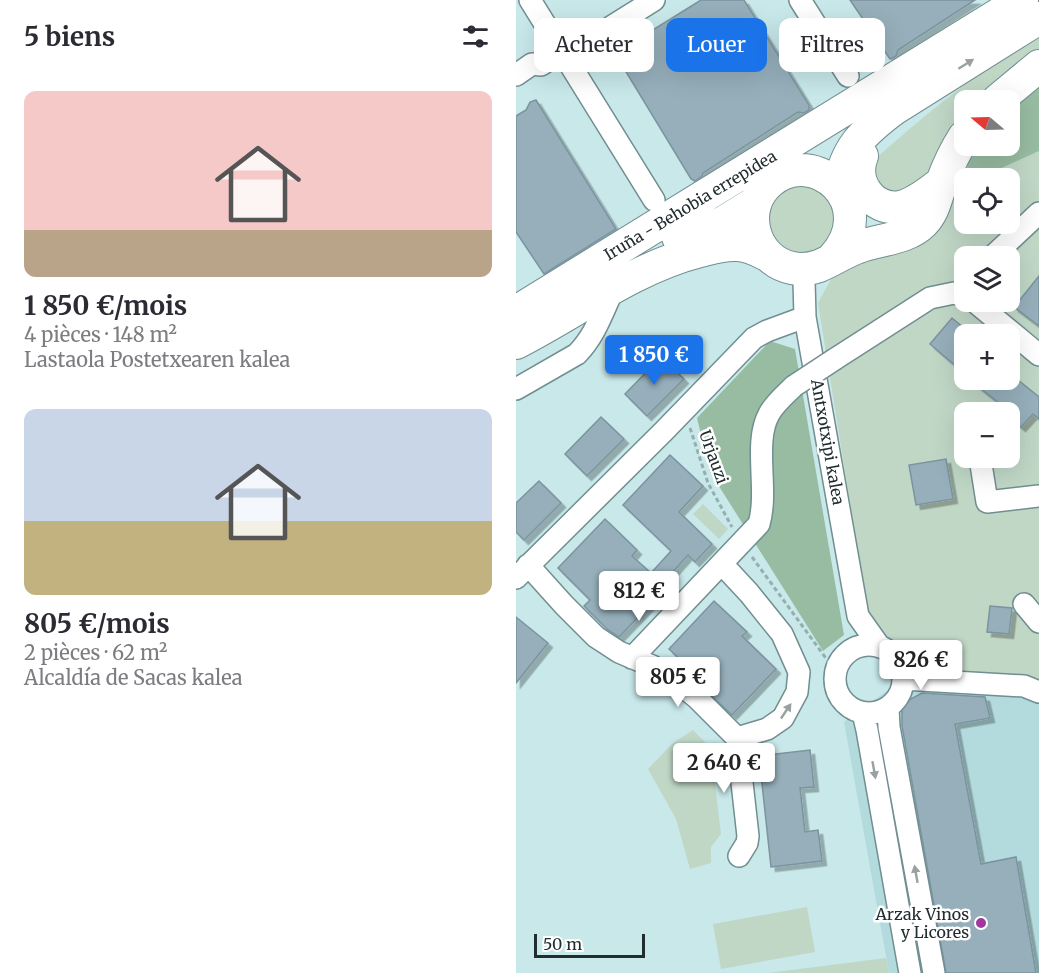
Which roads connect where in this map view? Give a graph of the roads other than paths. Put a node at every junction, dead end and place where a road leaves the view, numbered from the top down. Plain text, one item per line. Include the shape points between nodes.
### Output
1 (530, 0) edge
2 (633, 0) edge
3 (654, 0) edge
4 (800, 0) edge
5 (1022, 0) edge
6 (541, 18) edge
7 (604, 18) edge
8 (625, 18) edge
9 (1039, 18) edge
10 (534, 64) edge
11 (1039, 66) edge
12 (538, 72) edge
13 (575, 72) edge
14 (516, 75) edge
15 (938, 81) junction
16 (516, 87) edge
17 (856, 88) junction
18 (1010, 90) edge
19 (954, 154) edge
20 (792, 171) junction
21 (941, 183) junction
22 (844, 199) junction
23 (654, 200) dead end
24 (756, 202) junction
25 (1039, 213) edge
26 (1004, 246) edge
27 (767, 255) junction
28 (820, 263) junction
29 (615, 286) junction
30 (954, 293) edge
31 (516, 312) edge
32 (987, 312) edge
33 (805, 317) junction
34 (516, 318) edge
35 (516, 343) edge
36 (1039, 354) edge
37 (517, 388) edge
38 (982, 468) edge
39 (1039, 496) edge
40 (722, 564) junction
41 (522, 572) edge
42 (1024, 604) dead end
43 (858, 616) junction
44 (1039, 622) edge
45 (880, 647) junction
46 (848, 653) junction
47 (632, 658) junction
48 (903, 679) junction
49 (1039, 692) edge
50 (888, 708) junction
51 (862, 713) junction
52 (737, 738) junction
53 (739, 856) dead end
54 (910, 973) edge
55 (934, 973) edge

1 - 6 street
2 - 7 street
3 - 8 street
4 - 17 street
5 - 17 highway, Iruña - Behobia errepidea
15 -> 9 highway
10 - 14 street
11 - 18 highway
12 - 16 street
13 - 23 street
15 - 21 highway via 913,109 868,147 860,161 859,177 865,192 877,203 892,207 908,204
15 - 22 highway via 862,135 846,162
17 - 20 highway, Iruña - Behobia errepidea via 808,158
17 - 31 highway, Iruña - Behobia errepidea
19 - 21 highway
20 - 22 highway via 817,173 829,179
20 - 24 highway via 770,182
21 - 22 highway via 918,209 893,223 873,222
21 - 28 highway via 928,218 915,230
22 - 28 highway via 851,223 848,236 842,248
24 - 27 highway via 755,234
24 - 34 highway, Iruña - Behobia errepidea via 722,223 628,257 548,304
25 - 26 street
27 - 28 highway via 792,268
27 - 29 highway, Iruña - Behobia errepidea via 744,245 714,247 672,259
28 - 33 street, Antxotxipi kalea via 804,281
29 - 35 highway, Iruña - Behobia errepidea
29 - 37 street via 585,346
30 - 40 street, bridge via 930,298 835,359 779,401 762,432 763,509 759,524
32 - 36 street
33 - 41 street via 754,338
33 - 43 street, Antxotxipi kalea
38 - 39 street via 987,502
40 - 47 street
52 -> 40 street via 767,729 783,718 797,692 799,672 782,634
41 - 47 street via 596,637
42 - 44 street
43 - 45 street, Antxotxipi kalea
43 - 46 street, Antxotxipi kalea
45 - 46 street via 868,645
45 - 48 street via 900,664
46 - 51 street via 836,672 838,692 851,708
47 - 52 street via 671,677
48 - 49 street via 1024,686
48 - 50 street via 901,691
50 - 51 street
55 -> 50 street
51 -> 54 street
52 - 53 street via 748,836

